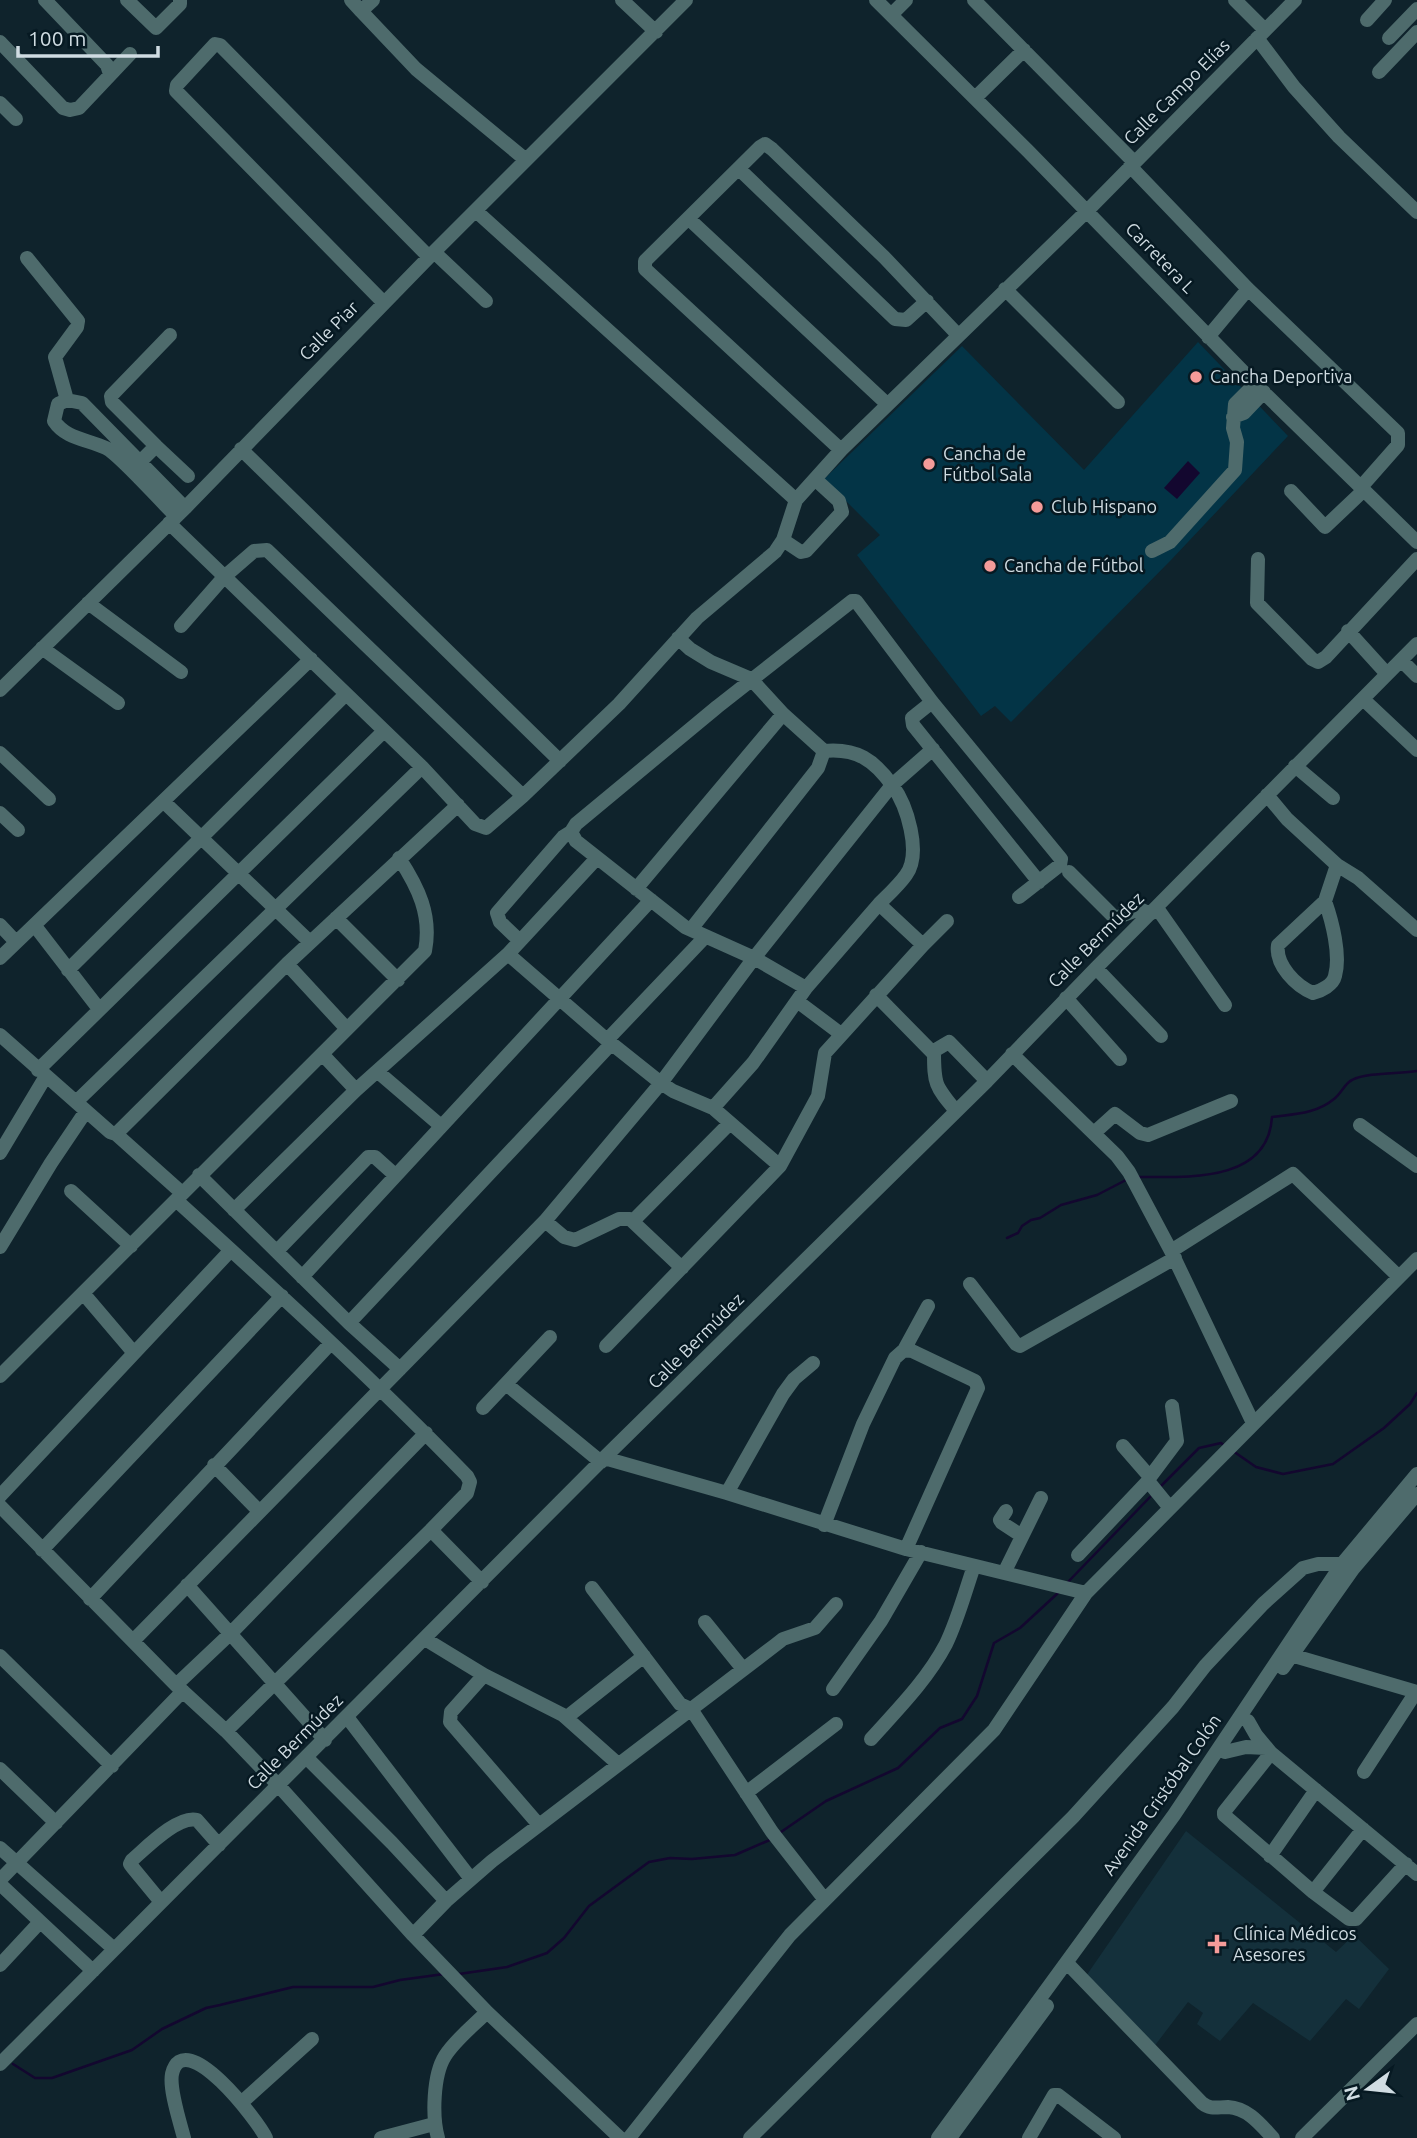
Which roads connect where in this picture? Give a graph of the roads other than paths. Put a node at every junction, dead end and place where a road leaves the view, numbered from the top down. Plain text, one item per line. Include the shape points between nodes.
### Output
1 (45, 0) edge
2 (127, 0) edge
3 (180, 0) edge
4 (373, 0) edge
5 (622, 0) edge
6 (686, 0) edge
7 (876, 0) edge
8 (906, 0) edge
9 (974, 0) edge
10 (1235, 0) edge
11 (1295, 0) edge
12 (1385, 0) edge
13 (356, 5) edge
14 (1417, 9) edge
15 (891, 15) junction
16 (1367, 20) dead end
17 (656, 32) junction
18 (1417, 32) edge
19 (1261, 34) junction
20 (1389, 38) dead end
21 (0, 42) edge
22 (1024, 50) junction
23 (130, 54) dead end
24 (1379, 72) dead end
25 (110, 74) junction
26 (975, 98) junction
27 (0, 103) edge
28 (16, 118) dead end
29 (526, 160) junction
30 (1132, 164) junction
31 (739, 169) junction
32 (477, 211) junction
33 (1087, 211) junction
34 (1417, 212) edge
35 (689, 219) junction
36 (432, 254) junction
37 (27, 258) dead end
38 (1005, 289) junction
39 (1248, 289) junction
40 (486, 301) dead end
41 (927, 301) junction
42 (384, 303) junction
43 (170, 335) dead end
44 (958, 335) junction
45 (1208, 337) junction
46 (1259, 388) junction
47 (66, 400) junction
48 (1118, 402) dead end
49 (887, 404) junction
50 (156, 446) junction
51 (241, 449) junction
52 (841, 450) junction
53 (140, 462) junction
54 (188, 476) dead end
55 (815, 479) junction
56 (1363, 488) junction
57 (1291, 491) dead end
58 (796, 500) junction
59 (176, 515) junction
60 (783, 540) junction
61 (1417, 542) edge
62 (1153, 551) dead end
63 (1258, 559) dead end
64 (1417, 559) edge
65 (224, 577) junction
66 (88, 603) junction
67 (181, 626) dead end
68 (1348, 631) junction
69 (678, 638) junction
70 (1417, 644) edge
71 (42, 648) junction
72 (311, 659) junction
73 (1401, 660) junction
74 (181, 672) dead end
75 (1387, 674) junction
76 (1417, 676) edge
77 (751, 680) junction
78 (0, 690) edge
79 (346, 694) junction
80 (1363, 699) junction
81 (932, 702) junction
82 (118, 703) dead end
83 (783, 714) junction
84 (384, 731) junction
85 (933, 749) junction
86 (1417, 750) edge
87 (824, 751) junction
88 (0, 753) edge
89 (560, 761) junction
90 (1295, 766) junction
91 (422, 767) junction
92 (892, 785) junction
93 (1267, 795) junction
94 (523, 796) junction
95 (1333, 798) dead end
96 (49, 799) dead end
97 (164, 802) junction
98 (458, 805) junction
99 (0, 813) edge
100 (18, 830) dead end
101 (571, 832) junction
102 (201, 839) junction
103 (399, 858) junction
104 (597, 858) junction
105 (1337, 865) junction
106 (1069, 872) dead end
107 (238, 873) junction
108 (1039, 882) junction
109 (636, 889) junction
110 (1019, 897) dead end
111 (651, 901) junction
112 (1325, 901) junction
113 (879, 904) junction
114 (275, 908) junction
115 (1153, 911) junction
116 (336, 918) junction
117 (947, 921) dead end
118 (0, 925) edge
119 (34, 926) junction
120 (692, 928) junction
121 (1417, 930) edge
122 (705, 937) junction
123 (16, 942) junction
124 (310, 942) junction
125 (520, 942) junction
126 (923, 945) junction
127 (508, 954) junction
128 (0, 958) edge
129 (754, 958) junction
130 (287, 964) junction
131 (1096, 968) junction
132 (68, 970) junction
133 (398, 980) junction
134 (807, 988) junction
135 (876, 995) junction
136 (559, 998) junction
137 (1066, 998) junction
138 (797, 1001) junction
139 (1225, 1004) dead end
140 (99, 1009) junction
141 (347, 1029) junction
142 (841, 1034) junction
143 (1161, 1037) dead end
144 (609, 1042) junction
145 (3, 1046) edge
146 (934, 1052) junction
147 (1012, 1054) junction
148 (323, 1055) junction
149 (1120, 1059) dead end
150 (378, 1072) junction
151 (42, 1073) junction
152 (987, 1081) junction
153 (662, 1083) junction
154 (356, 1090) junction
155 (1231, 1101) dead end
156 (81, 1106) junction
157 (713, 1108) junction
158 (956, 1111) junction
159 (730, 1123) junction
160 (1360, 1125) dead end
161 (441, 1126) junction
162 (116, 1134) junction
163 (1098, 1137) junction
164 (0, 1153) edge
165 (780, 1166) junction
166 (1417, 1166) edge
167 (199, 1175) junction
168 (395, 1175) junction
169 (71, 1191) dead end
170 (179, 1197) junction
171 (234, 1210) junction
172 (545, 1221) junction
173 (633, 1221) junction
174 (131, 1246) junction
175 (0, 1247) edge
176 (231, 1250) junction
177 (276, 1251) junction
178 (1173, 1255) junction
179 (1417, 1259) edge
180 (682, 1268) junction
181 (1399, 1276) junction
182 (302, 1277) junction
183 (970, 1284) dead end
184 (83, 1293) junction
185 (282, 1296) junction
186 (928, 1306) dead end
187 (349, 1323) junction
188 (550, 1337) dead end
189 (331, 1343) junction
190 (606, 1346) dead end
191 (904, 1350) junction
192 (134, 1353) junction
193 (813, 1363) dead end
194 (400, 1368) junction
195 (0, 1376) edge
196 (506, 1384) junction
197 (379, 1390) junction
198 (1172, 1406) dead end
199 (483, 1408) dead end
200 (1253, 1423) junction
201 (426, 1433) junction
202 (1123, 1446) dead end
203 (603, 1460) junction
204 (214, 1465) junction
205 (1417, 1474) edge
206 (1149, 1479) junction
207 (727, 1493) junction
208 (1417, 1494) edge
209 (0, 1496) edge
210 (1041, 1498) dead end
211 (0, 1506) edge
212 (1170, 1508) junction
213 (259, 1511) junction
214 (1006, 1511) dead end
215 (824, 1525) junction
216 (431, 1530) junction
217 (1022, 1536) junction
218 (42, 1550) junction
219 (914, 1551) junction
220 (1078, 1555) dead end
221 (1342, 1564) junction
222 (974, 1566) junction
223 (1004, 1573) junction
224 (482, 1582) junction
225 (187, 1585) junction
226 (592, 1588) dead end
227 (1086, 1593) junction
228 (90, 1599) junction
229 (836, 1604) dead end
230 (705, 1622) dead end
231 (231, 1633) junction
232 (425, 1639) junction
233 (133, 1641) junction
234 (1287, 1654) junction
235 (0, 1656) edge
236 (644, 1656) junction
237 (743, 1669) junction
238 (484, 1675) junction
239 (276, 1685) junction
240 (180, 1688) junction
241 (833, 1689) dead end
242 (1417, 1692) edge
243 (691, 1709) junction
244 (347, 1717) junction
245 (567, 1717) junction
246 (1248, 1721) junction
247 (836, 1724) dead end
248 (226, 1731) junction
249 (871, 1739) dead end
250 (325, 1740) junction
251 (1268, 1750) junction
252 (1225, 1752) junction
253 (307, 1758) junction
254 (618, 1765) junction
255 (112, 1766) junction
256 (0, 1769) edge
257 (1364, 1772) dead end
258 (279, 1786) junction
259 (1316, 1790) junction
260 (746, 1793) junction
261 (56, 1823) junction
262 (539, 1825) junction
263 (1363, 1829) junction
264 (219, 1845) junction
265 (0, 1848) edge
266 (1270, 1856) junction
267 (17, 1863) junction
268 (1412, 1869) edge
269 (471, 1879) junction
270 (0, 1882) edge
271 (1313, 1892) junction
272 (446, 1900) junction
273 (825, 1900) junction
274 (161, 1902) junction
275 (40, 1922) junction
276 (413, 1935) junction
277 (114, 1949) junction
278 (0, 1965) edge
279 (1070, 1966) junction
280 (93, 1971) junction
281 (487, 2012) junction
282 (1415, 2029) edge
283 (312, 2039) dead end
284 (0, 2064) edge
285 (241, 2103) junction
286 (436, 2131) edge
287 (184, 2138) edge
288 (266, 2138) edge
289 (381, 2138) edge
290 (620, 2138) edge
291 (629, 2138) edge
292 (750, 2138) edge
293 (938, 2138) edge
294 (950, 2138) edge
295 (1029, 2138) edge
296 (1114, 2138) edge
297 (1273, 2138) edge
298 (1302, 2138) edge

1 - 25 street via 107,65
2 - 3 street via 156,27
4 - 13 street
5 - 17 street
6 - 17 street, Calle Piar
7 - 15 street, Carretera L
8 - 15 street
9 - 22 street
10 - 19 street
11 - 19 street, Calle Campo Elías
12 - 16 street
13 - 29 street via 416,69
14 - 20 street
15 - 26 street, Carretera L
17 - 29 street, Calle Piar
18 - 24 street
19 - 30 street, Calle Campo Elías
19 - 34 street via 1294,87
21 - 25 street via 66,110 79,108
22 - 26 street
22 - 30 street
23 - 25 street
26 - 33 street, Carretera L
27 - 28 street
29 - 32 street, Calle Piar
30 - 33 street, Calle Campo Elías
30 - 39 street
31 - 35 street
31 - 41 street via 895,319 906,320
31 - 41 street via 767,145
32 - 36 street, Calle Piar
32 - 58 street
33 - 38 street, Calle Campo Elías
33 - 45 street, Carretera L
35 - 49 street
35 - 52 street via 645,261 646,273
36 - 40 street
36 - 42 street, Calle Piar
36 - 42 street via 215,44 176,91
37 - 47 street via 78,321 55,357
38 - 44 street, Calle Campo Elías
38 - 48 street
39 - 45 street
39 - 56 street via 1398,433 1398,445
41 - 44 street
42 - 51 street, Calle Piar
43 - 50 street via 111,396
44 - 49 street, Calle Campo Elías
45 - 46 street, Carretera L
46 - 56 street, Carretera L
46 - 62 street via 1235,404 1235,470 1170,542
47 - 53 street via 82,403
47 - 59 street via 58,404 55,413 59,428 110,450
49 - 52 street, Calle Campo Elías
50 - 53 street
50 - 54 street
51 - 59 street, Calle Piar
51 - 89 street
52 - 55 street, Calle Campo Elías
53 - 59 street
55 - 58 street, Calle Campo Elías
55 - 60 street via 839,501 842,512 806,551
56 - 57 street via 1325,527
56 - 61 street, Carretera L
58 - 60 street
59 - 65 street
59 - 66 street, Calle Piar
60 - 69 street
63 - 68 street via 1257,603 1312,659 1318,662 1326,657
64 - 68 street
65 - 67 street
65 - 72 street
65 - 94 street via 254,551 270,552
66 - 71 street, Calle Piar
66 - 74 street
68 - 75 street
69 - 77 street via 710,662
69 - 89 street
70 - 73 street, Calle Bermúdez
71 - 78 street, Calle Piar
71 - 82 street
72 - 79 street
72 - 97 street
73 - 75 street, Calle Bermúdez
73 - 76 street
75 - 80 street, Calle Bermúdez
77 - 81 street via 854,601
77 - 83 street
77 - 101 street
79 - 84 street
79 - 102 street
80 - 86 street
80 - 90 street, Calle Bermúdez
81 - 85 street via 912,722
81 - 108 street via 1061,859
83 - 87 street
83 - 109 street
84 - 91 street
84 - 107 street
85 - 92 street
85 - 108 street
87 - 92 street via 870,759
87 - 120 street via 818,768
88 - 96 street
89 - 94 street
90 - 93 street, Calle Bermúdez
90 - 95 street
91 - 98 street
91 - 114 street
92 - 113 street via 905,808 912,863
92 - 129 street
93 - 105 street via 1287,820
93 - 115 street, Calle Bermúdez
94 - 98 street via 486,828 475,824
97 - 102 street
97 - 119 street
98 - 103 street
99 - 100 street
101 - 104 street
101 - 125 street via 497,913
102 - 107 street
102 - 132 street
103 - 116 street
103 - 133 street via 423,900 428,936 425,951
104 - 109 street
104 - 125 street
105 - 112 street
105 - 121 street via 1359,878
106 - 115 street via 1115,917 1140,909
107 - 114 street
107 - 140 street
108 - 110 street
109 - 111 street
111 - 120 street
111 - 136 street
112 - 112 street via 1281,941 1277,951 1290,975 1313,993 1336,975 1335,931
113 - 126 street
113 - 134 street
114 - 124 street
114 - 156 street
115 - 131 street, Calle Bermúdez
115 - 139 street
116 - 124 street
116 - 133 street
117 - 126 street
118 - 123 street
119 - 123 street
119 - 132 street
120 - 122 street
122 - 129 street
122 - 144 street
123 - 128 street
124 - 130 street
125 - 127 street
126 - 135 street
127 - 136 street
127 - 150 street
129 - 134 street
129 - 153 street
130 - 141 street
130 - 162 street
131 - 137 street, Calle Bermúdez
131 - 143 street
132 - 140 street
133 - 141 street
134 - 138 street
135 - 142 street
135 - 146 street
136 - 144 street
136 - 161 street
137 - 147 street, Calle Bermúdez
137 - 149 street
138 - 142 street
138 - 157 street via 753,1063
140 - 151 street
141 - 148 street
142 - 165 street via 825,1052 818,1096
144 - 153 street
144 - 187 street
145 - 151 street
146 - 152 street via 949,1042
146 - 158 street via 937,1089
147 - 152 street, Calle Bermúdez
147 - 163 street
148 - 154 street
148 - 167 street
150 - 154 street
150 - 161 street
151 - 156 street
151 - 164 street
152 - 158 street, Calle Bermúdez
153 - 157 street
153 - 172 street
154 - 171 street
155 - 163 street via 1148,1135 1113,1114 1108,1119 1109,1132
156 - 162 street
156 - 175 street
157 - 159 street
158 - 203 street, Calle Bermúdez
159 - 165 street
159 - 173 street
160 - 166 street
161 - 168 street
162 - 170 street
163 - 178 street via 1129,1172
165 - 180 street
167 - 170 street
167 - 171 street
168 - 177 street via 375,1157 368,1157
168 - 182 street
169 - 174 street
170 - 174 street
170 - 176 street
171 - 177 street
172 - 173 street via 575,1240 619,1219
172 - 194 street
173 - 180 street
174 - 184 street
176 - 185 street
176 - 192 street
177 - 182 street
178 - 181 street via 1293,1174
178 - 183 street via 1020,1346
178 - 200 street
179 - 181 street
180 - 190 street
181 - 200 street
182 - 187 street
184 - 192 street
184 - 195 street
185 - 189 street
185 - 218 street
186 - 191 street
187 - 194 street
188 - 196 street
189 - 197 street
189 - 204 street
191 - 215 street via 895,1358 863,1424
191 - 219 street via 975,1381 978,1388
192 - 209 street
193 - 207 street via 783,1394
194 - 197 street
196 - 199 street
196 - 203 street
197 - 201 street
197 - 213 street
198 - 206 street via 1177,1441
200 - 212 street
201 - 216 street via 470,1482 467,1493
201 - 231 street
202 - 206 street
203 - 207 street
203 - 224 street, Calle Bermúdez
204 - 213 street
204 - 228 street
205 - 221 street, Avenida Cristóbal Colón
206 - 212 street
206 - 220 street
207 - 215 street
208 - 234 street, Avenida Cristóbal Colón
210 - 217 street
211 - 218 street
212 - 227 street
213 - 225 street
214 - 217 street via 1001,1522
215 - 219 street
216 - 224 street
216 - 239 street
217 - 223 street
218 - 228 street
219 - 222 street
219 - 241 street via 881,1621
221 - 234 street, Avenida Cristóbal Colón
221 - 292 street via 1303,1568 1263,1604 1073,1817
222 - 223 street
222 - 249 street via 946,1643 911,1696
223 - 227 street
224 - 232 street, Calle Bermúdez
225 - 231 street
225 - 233 street
226 - 236 street
227 - 273 street via 993,1730
228 - 233 street
229 - 237 street via 815,1628 783,1639
230 - 237 street
231 - 239 street
231 - 240 street
232 - 238 street
232 - 244 street, Calle Bermúdez
233 - 240 street
234 - 242 street
234 - 246 street, Avenida Cristóbal Colón
234 - 279 street, Avenida Cristóbal Colón
235 - 255 street
236 - 243 street via 680,1704
236 - 245 street
237 - 243 street
238 - 245 street
238 - 262 street via 451,1712 450,1723
239 - 248 street
239 - 250 street
240 - 248 street
240 - 255 street
242 - 257 street
243 - 254 street
243 - 260 street
244 - 250 street, Calle Bermúdez
244 - 269 street
245 - 254 street
246 - 251 street
246 - 252 street, Avenida Cristóbal Colón
247 - 260 street
248 - 258 street
250 - 253 street, Calle Bermúdez
251 - 252 street via 1246,1747
251 - 259 street
251 - 266 street via 1224,1815
252 - 279 street, Avenida Cristóbal Colón
253 - 258 street, Calle Bermúdez
253 - 272 street
254 - 262 street
255 - 261 street
256 - 261 street
258 - 264 street, Calle Bermúdez
258 - 276 street
259 - 263 street
259 - 266 street
260 - 273 street
261 - 267 street
262 - 269 street
263 - 268 street
263 - 271 street
264 - 274 street, Calle Bermúdez
264 - 274 street via 192,1818 177,1824 132,1860 130,1864
265 - 267 street
266 - 271 street
267 - 270 street
267 - 277 street
268 - 271 street via 1356,1919 1349,1919
269 - 272 street
270 - 275 street
272 - 276 street
273 - 291 street via 790,1935
274 - 277 street, Calle Bermúdez
275 - 278 street
275 - 280 street
276 - 281 street
277 - 280 street, Calle Bermúdez
279 - 293 street, Avenida Cristóbal Colón
279 - 294 street, Avenida Cristóbal Colón
279 - 297 street via 1202,2103 1208,2108 1246,2112
280 - 284 street, Calle Bermúdez
281 - 286 street via 445,2056 437,2075
281 - 290 street
282 - 298 street
283 - 285 street
285 - 287 street via 196,2060 179,2063 172,2078
285 - 288 street
286 - 289 street
295 - 296 street via 1058,2095

